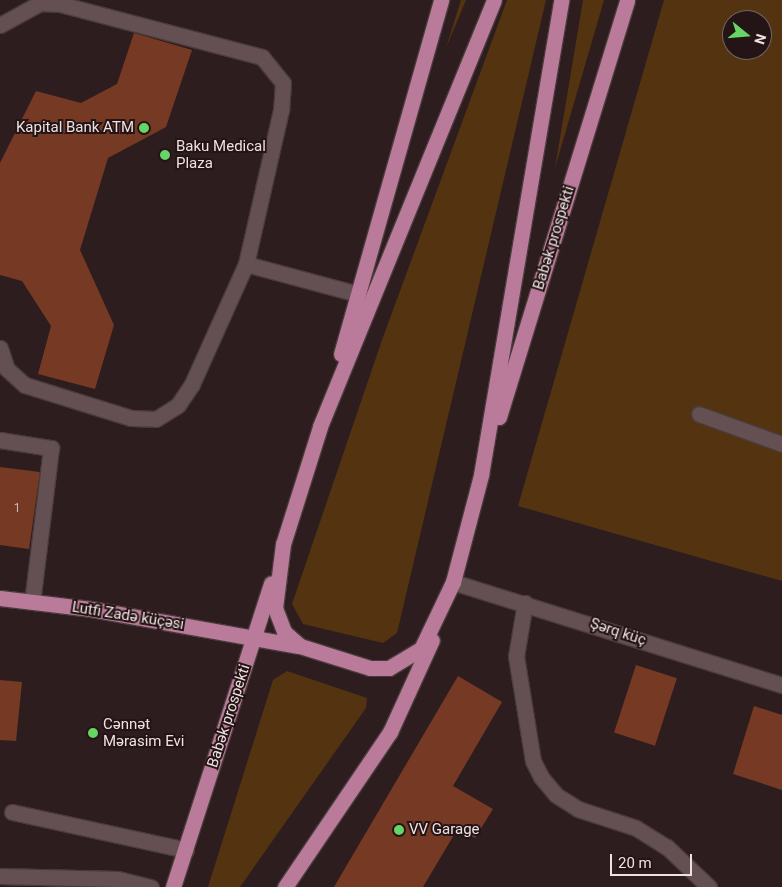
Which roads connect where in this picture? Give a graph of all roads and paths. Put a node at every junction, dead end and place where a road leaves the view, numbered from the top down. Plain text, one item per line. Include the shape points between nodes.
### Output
1 (442, 0) edge
2 (494, 0) edge
3 (562, 0) edge
4 (627, 0) edge
5 (0, 25) edge
6 (246, 264) junction
7 (358, 294) junction
8 (0, 348) edge
9 (699, 414) dead end
10 (320, 427) junction
11 (0, 440) edge
12 (782, 444) edge
13 (481, 475) junction
14 (283, 544) junction
15 (453, 582) junction
16 (0, 598) edge
17 (32, 602) junction
18 (525, 603) junction
19 (442, 611) junction
20 (255, 636) junction
21 (300, 646) junction
22 (782, 684) edge
23 (12, 812) dead end
24 (186, 850) junction
25 (0, 876) edge
26 (151, 887) edge
27 (173, 887) edge
28 (285, 887) edge
29 (709, 887) edge

1 - 7 main road, Babək prospekti
2 - 10 main road, Babək prospekti
3 - 13 main road, Babək prospekti
4 - 13 main road, Babək prospekti
5 - 6 street via 40,3 60,4 262,57 274,66 283,83 281,110
6 - 7 street
6 - 8 street via 192,384 178,405 156,419 130,418 24,384 7,368
7 - 10 main road, Babək prospekti
9 - 12 street
10 - 14 main road, Babək prospekti
11 - 17 street via 51,448
13 - 15 main road, Babək prospekti
14 - 20 main road, Babək prospekti
14 - 21 main road, Babək prospekti via 277,618
15 - 18 street, Şərq küç
15 - 19 main road, Babək prospekti
16 - 17 main road, Lutfi Zadə küçəsi
17 - 20 main road, Lutfi Zadə küçəsi
18 - 22 street, Şərq küç
18 - 29 street via 516,656 533,761 542,777 556,795 578,809 636,828 667,847
19 - 21 main road, Babək prospekti via 421,649 389,668 370,668
19 - 28 main road, Babək prospekti via 419,676 390,732
20 - 21 main road, Lutfi Zadə küçəsi
20 - 24 main road, Babək prospekti
23 - 24 street
24 - 27 main road, Babək prospekti
25 - 26 street via 118,879

